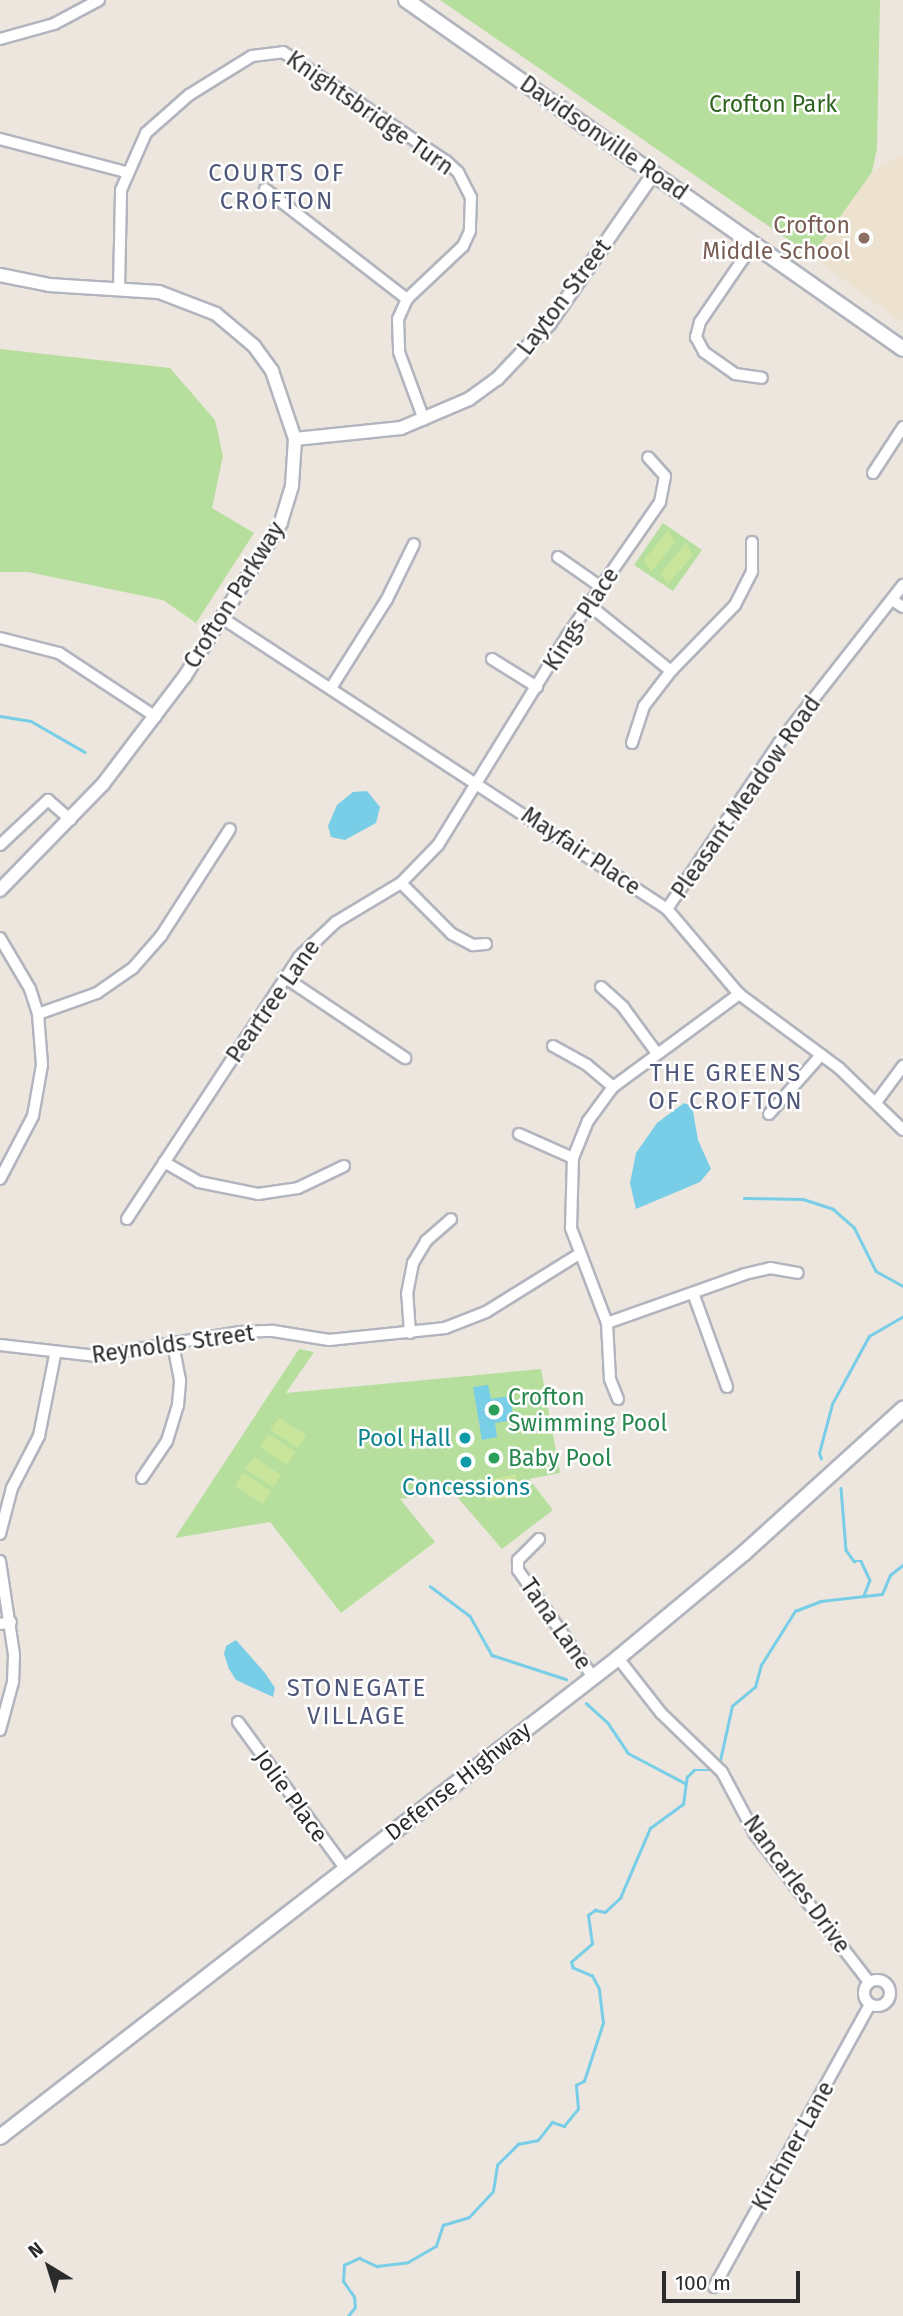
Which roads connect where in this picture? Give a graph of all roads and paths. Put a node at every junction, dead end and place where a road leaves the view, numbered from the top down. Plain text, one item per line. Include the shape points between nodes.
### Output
1 (100, 0) edge
2 (406, 0) edge
3 (0, 39) edge
4 (0, 139) edge
5 (126, 172) junction
6 (653, 173) junction
7 (265, 189) dead end
8 (754, 243) junction
9 (0, 275) edge
10 (119, 289) junction
11 (407, 299) junction
12 (903, 349) edge
13 (762, 378) dead end
14 (424, 420) junction
15 (903, 427) edge
16 (295, 439) junction
17 (648, 457) dead end
18 (873, 473) dead end
19 (752, 541) dead end
20 (414, 544) dead end
21 (558, 557) dead end
22 (903, 585) edge
23 (601, 587) junction
24 (892, 600) junction
25 (589, 605) junction
26 (903, 607) edge
27 (222, 618) junction
28 (0, 638) edge
29 (492, 659) dead end
30 (671, 671) junction
31 (537, 687) junction
32 (331, 688) junction
33 (156, 717) junction
34 (632, 744) dead end
35 (479, 784) junction
36 (71, 820) junction
37 (230, 829) dead end
38 (0, 845) edge
39 (401, 883) junction
40 (0, 890) edge
41 (667, 909) junction
42 (0, 938) edge
43 (486, 944) dead end
44 (284, 977) junction
45 (601, 987) dead end
46 (739, 994) junction
47 (38, 1014) junction
48 (553, 1046) dead end
49 (656, 1052) junction
50 (821, 1055) junction
51 (404, 1058) dead end
52 (903, 1066) edge
53 (613, 1087) junction
54 (877, 1101) junction
55 (769, 1114) dead end
56 (903, 1130) edge
57 (519, 1135) dead end
58 (573, 1158) junction
59 (164, 1162) junction
60 (344, 1166) dead end
61 (0, 1178) edge
62 (127, 1219) dead end
63 (451, 1219) dead end
64 (579, 1254) junction
65 (798, 1273) dead end
66 (693, 1293) junction
67 (607, 1323) junction
68 (410, 1333) junction
69 (173, 1344) junction
70 (0, 1345) edge
71 (55, 1355) junction
72 (727, 1387) dead end
73 (618, 1399) dead end
74 (903, 1409) edge
75 (142, 1478) dead end
76 (0, 1534) edge
77 (539, 1539) dead end
78 (0, 1561) edge
79 (5, 1623) edge
80 (618, 1658) junction
81 (593, 1676) junction
82 (238, 1722) dead end
83 (0, 1730) edge
84 (345, 1868) junction
85 (869, 1982) junction
86 (870, 2004) junction
87 (0, 2137) edge
88 (715, 2287) dead end

1 - 3 street via 54,24
2 - 6 main road, Davidsonville Road
4 - 5 street
5 - 10 street, Knightsbridge Turn via 118,207
5 - 11 street, Knightsbridge Turn via 146,134 189,95 263,51 297,58 446,161 468,190 473,215 463,246 437,276
6 - 8 main road, Davidsonville Road
6 - 14 street, Layton Street via 535,342 469,399
7 - 11 street
8 - 12 main road, Davidsonville Road
8 - 13 street via 700,323 696,337 704,352 735,374
9 - 10 street, Crofton Parkway via 49,285
10 - 16 street, Crofton Parkway via 177,296 235,327 272,370
11 - 14 street via 396,340
14 - 16 street, Layton Street via 372,433
15 - 18 street
16 - 27 street, Crofton Parkway via 292,486 281,523
17 - 23 street, Kings Place via 665,476 664,491
19 - 30 street via 752,571 735,605
20 - 32 street via 387,599
21 - 23 street
22 - 24 street, Pleasant Meadow Road
23 - 25 street, Kings Place
24 - 26 street
24 - 41 street, Pleasant Meadow Road via 779,743
25 - 30 street
25 - 31 street, Kings Place
27 - 32 street, Mayfair Place
27 - 33 street, Crofton Parkway
28 - 33 street via 59,653
29 - 31 street
30 - 34 street via 638,717
31 - 35 street, Kings Place
32 - 35 street, Mayfair Place
33 - 36 street, Crofton Parkway
35 - 39 street, Peartree Lane via 438,845
35 - 41 street, Mayfair Place
36 - 38 street via 48,800
36 - 40 street, Crofton Parkway
37 - 47 street via 149,953 97,993
39 - 43 street via 452,934 473,945
39 - 44 street, Peartree Lane via 322,932
41 - 46 street, Mayfair Place
42 - 47 street via 20,967
44 - 51 street
44 - 59 street, Peartree Lane
45 - 49 street via 623,1007
46 - 49 street
46 - 50 street, Mayfair Place
47 - 61 street via 42,1065 33,1116
48 - 53 street
49 - 53 street
50 - 54 street, Mayfair Place
50 - 55 street
52 - 54 street
53 - 58 street via 588,1121
54 - 56 street, Mayfair Place
57 - 58 street
58 - 64 street via 568,1202
59 - 60 street via 199,1182 258,1194 298,1188
59 - 62 street, Peartree Lane
63 - 68 street via 426,1241 413,1263 407,1294
64 - 67 street
64 - 68 street, Reynolds Street via 486,1312 445,1328
65 - 66 street via 770,1268
66 - 67 street
66 - 72 street
67 - 73 street via 610,1379
68 - 69 street, Reynolds Street via 329,1340 257,1331
69 - 71 street, Reynolds Street via 96,1356
69 - 75 street via 180,1380 178,1405 166,1441
70 - 71 street, Reynolds Street
71 - 76 street via 40,1436 12,1488
74 - 80 main road, Defense Highway via 744,1553
77 - 81 street, Tana Lane via 518,1560 518,1570
78 - 79 street
79 - 83 street via 13,1682
80 - 81 main road, Defense Highway
80 - 85 street, Nancarles Drive via 661,1713 722,1772 755,1834
81 - 84 main road, Defense Highway
82 - 84 street, Jolie Place
84 - 87 main road, Defense Highway
85 - 86 street via 863,1993
85 - 86 street, Nancarles Drive via 883,1981 890,1991 882,2005
86 - 88 street, Kirchner Lane

